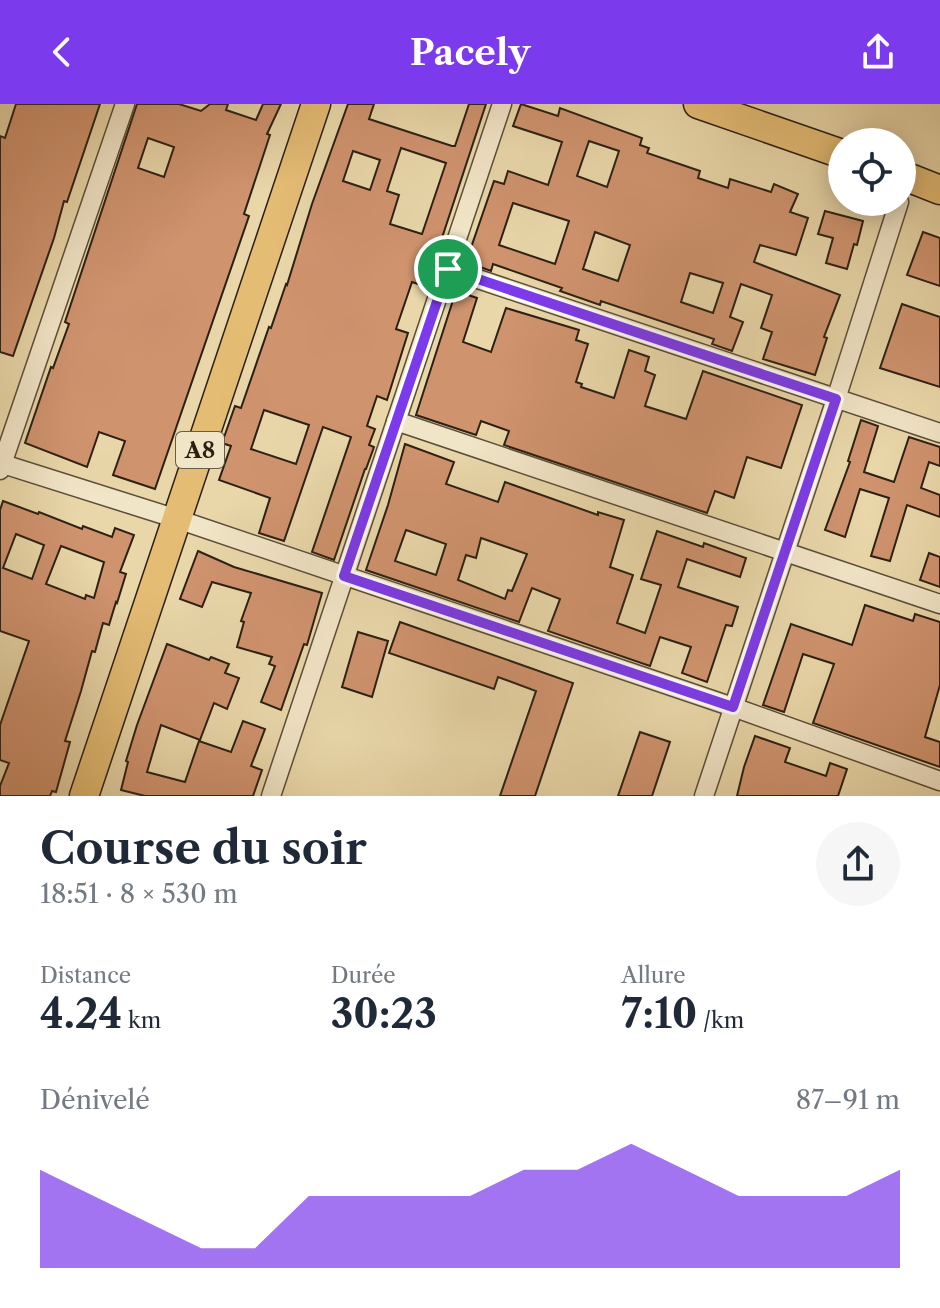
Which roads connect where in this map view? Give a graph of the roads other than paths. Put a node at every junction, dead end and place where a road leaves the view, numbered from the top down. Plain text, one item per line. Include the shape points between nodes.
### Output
1 (125, 104) edge
2 (316, 104) edge
3 (502, 104) edge
4 (698, 104) edge
5 (828, 149) edge
6 (916, 188) edge
7 (940, 190) edge
8 (894, 216) edge
9 (448, 269) junction
10 (836, 399) junction
11 (396, 421) junction
12 (940, 433) edge
13 (1, 465) edge
14 (177, 519) junction
15 (785, 552) junction
16 (344, 576) junction
17 (940, 604) edge
18 (733, 707) junction
19 (933, 785) edge
20 (84, 796) edge
21 (271, 796) edge
22 (704, 796) edge

1 - 13 street
2 - 14 main road, A8
3 - 9 street
4 - 5 main road
6 - 7 main road
8 - 10 street
9 - 10 street
9 - 11 street
10 - 12 street
10 - 15 street
11 - 15 street
11 - 16 street
13 - 14 street
14 - 16 street
14 - 20 main road, A8
15 - 17 street
15 - 18 street
16 - 18 street
16 - 21 street
18 - 19 street
18 - 22 street

